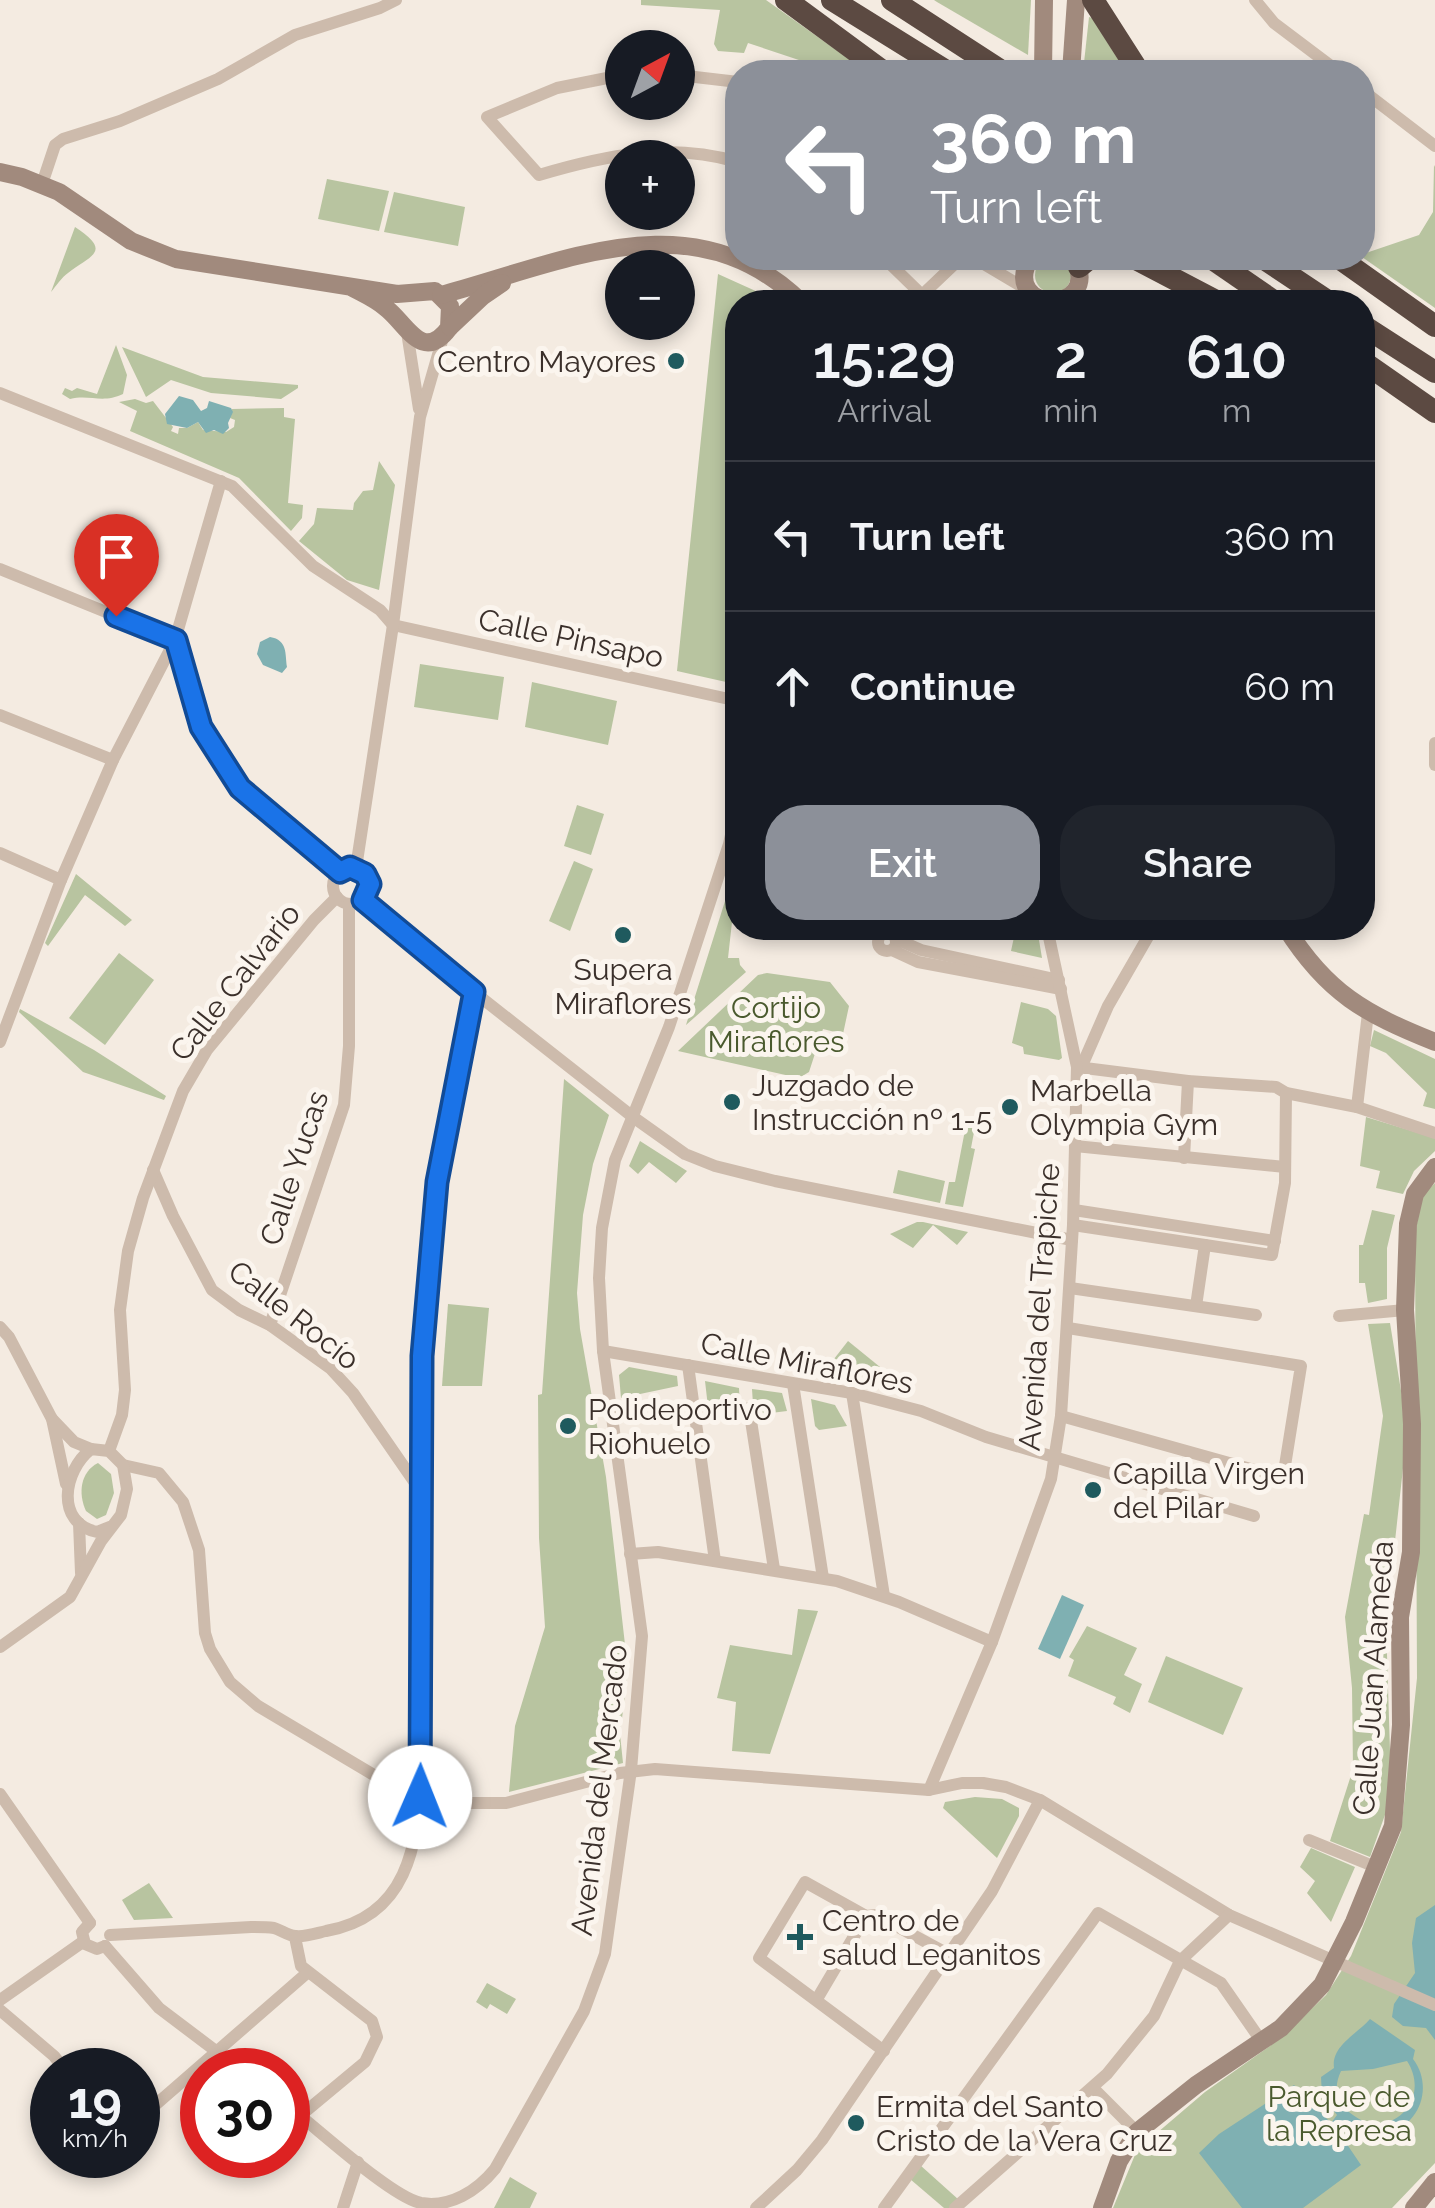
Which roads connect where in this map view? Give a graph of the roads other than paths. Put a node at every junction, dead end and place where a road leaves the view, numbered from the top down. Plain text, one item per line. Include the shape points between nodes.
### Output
1 (396, 0) edge
2 (786, 0) edge
3 (832, 0) edge
4 (892, 0) edge
5 (1076, 0) edge
6 (1092, 0) edge
7 (1255, 0) edge
8 (369, 5) edge
9 (1044, 8) edge
10 (868, 60) edge
11 (929, 60) edge
12 (984, 60) edge
13 (1043, 60) edge
14 (1070, 60) edge
15 (1130, 60) edge
16 (1323, 60) edge
17 (695, 76) edge
18 (605, 78) edge
19 (725, 80) edge
20 (1375, 100) edge
21 (1435, 146) edge
22 (725, 160) edge
23 (0, 172) edge
24 (42, 184) junction
25 (725, 256) edge
26 (755, 270) edge
27 (896, 270) edge
28 (948, 270) edge
29 (993, 270) edge
30 (1157, 270) edge
31 (1229, 270) edge
32 (1281, 270) edge
33 (1356, 270) edge
34 (516, 274) junction
35 (351, 286) junction
36 (781, 290) edge
37 (917, 290) edge
38 (927, 290) edge
39 (1024, 290) edge
40 (1195, 290) edge
41 (1258, 290) edge
42 (1310, 290) edge
43 (416, 292) junction
44 (441, 294) junction
45 (1435, 326) edge
46 (405, 328) junction
47 (447, 331) junction
48 (1375, 333) edge
49 (1375, 370) edge
50 (1435, 372) edge
51 (1375, 386) edge
52 (0, 392) edge
53 (1410, 396) junction
54 (1435, 412) edge
55 (420, 417) junction
56 (221, 481) junction
57 (0, 569) edge
58 (394, 625) junction
59 (176, 640) junction
60 (725, 698) edge
61 (0, 715) edge
62 (1435, 743) edge
63 (113, 760) junction
64 (1435, 765) edge
65 (0, 853) edge
66 (725, 858) edge
67 (356, 868) junction
68 (340, 872) junction
69 (61, 880) junction
70 (363, 900) junction
71 (343, 901) junction
72 (1051, 940) edge
73 (1146, 940) edge
74 (1294, 940) edge
75 (894, 944) dead end
76 (1060, 985) junction
77 (474, 992) junction
78 (1368, 1012) junction
79 (1068, 1021) junction
80 (1098, 1028) junction
81 (0, 1042) edge
82 (1435, 1042) edge
83 (1077, 1067) junction
84 (1188, 1081) junction
85 (1286, 1093) junction
86 (1358, 1108) junction
87 (633, 1117) junction
88 (1435, 1132) edge
89 (1075, 1146) junction
90 (1184, 1158) junction
91 (1284, 1167) junction
92 (1435, 1167) edge
93 (153, 1170) junction
94 (1074, 1217) junction
95 (1072, 1240) junction
96 (1205, 1246) junction
97 (1274, 1248) junction
98 (1070, 1288) junction
99 (1196, 1306) junction
100 (1405, 1310) junction
101 (1256, 1316) dead end
102 (1338, 1316) dead end
103 (270, 1324) junction
104 (0, 1327) edge
105 (1068, 1328) junction
106 (603, 1351) junction
107 (688, 1365) junction
108 (793, 1384) junction
109 (852, 1393) junction
110 (749, 1408) dead end
111 (1061, 1416) junction
112 (52, 1419) junction
113 (91, 1449) junction
114 (109, 1451) junction
115 (1055, 1457) junction
116 (123, 1465) junction
117 (66, 1488) junction
118 (420, 1490) junction
119 (1254, 1516) dead end
120 (79, 1523) junction
121 (112, 1526) junction
122 (630, 1554) junction
123 (715, 1561) junction
124 (774, 1569) junction
125 (823, 1578) junction
126 (81, 1580) junction
127 (884, 1596) junction
128 (992, 1642) junction
129 (0, 1647) edge
130 (631, 1770) junction
131 (929, 1790) junction
132 (0, 1794) edge
133 (420, 1797) junction
134 (1040, 1800) junction
135 (1308, 1840) dead end
136 (1378, 1868) junction
137 (1229, 1915) junction
138 (866, 1916) junction
139 (90, 1922) junction
140 (295, 1936) junction
141 (108, 1940) junction
142 (84, 1941) junction
143 (950, 1955) junction
144 (1180, 1960) junction
145 (1340, 1964) junction
146 (307, 1973) junction
147 (817, 1999) junction
148 (0, 2000) edge
149 (1435, 2005) edge
150 (0, 2010) edge
151 (1262, 2042) junction
152 (45, 2048) edge
153 (212, 2048) edge
154 (222, 2048) edge
155 (884, 2050) junction
156 (180, 2084) edge
157 (1092, 2088) junction
158 (160, 2101) edge
159 (310, 2108) edge
160 (310, 2124) edge
161 (1137, 2132) junction
162 (358, 2162) junction
163 (1435, 2182) edge
164 (1435, 2194) edge
165 (343, 2208) edge
166 (756, 2208) edge
167 (884, 2208) edge
168 (955, 2208) edge
169 (1102, 2208) edge
170 (1414, 2208) edge

1 - 8 street
2 - 10 highway
3 - 11 highway
4 - 12 highway
5 - 14 main road
6 - 15 highway
7 - 16 street
8 - 24 street via 294,36 218,79 72,135 55,145
9 - 13 main road
17 - 19 street
18 - 22 street via 557,88 487,117 539,175 632,152
20 - 21 street
23 - 24 main road
24 - 35 main road via 131,241 176,259
25 - 34 main road via 661,242
26 - 36 main road
27 - 37 street
28 - 38 street
29 - 39 street
30 - 40 highway
31 - 41 highway
32 - 42 highway
33 - 45 highway
34 - 44 main road
34 - 47 main road
35 - 43 main road
35 - 46 main road
43 - 44 main road
43 - 46 main road via 404,302
44 - 47 main road via 452,313
46 - 47 main road via 429,341
46 - 55 street
47 - 55 street
48 - 50 highway
49 - 53 highway
51 - 53 highway
52 - 56 street
53 - 54 highway
55 - 58 street
56 - 58 street via 312,566
56 - 59 street
57 - 59 street
58 - 60 street, Calle Pinsapo
58 - 67 street
59 - 63 street
59 - 68 street via 201,727 240,788
61 - 63 street
62 - 64 street
63 - 69 street
65 - 69 street
66 - 87 street, Avenida del Mercado
67 - 68 street
67 - 70 street via 370,884
68 - 71 street via 334,881
69 - 81 street
70 - 71 street
70 - 77 street
71 - 93 street, Calle Calvario via 314,920 194,1069
71 - 103 street, Calle Yucas via 346,1089
72 - 76 street, Avenida del Trapiche
73 - 80 street
74 - 78 main road via 1330,985
75 - 76 street
76 - 79 street, Avenida del Trapiche
77 - 87 street
77 - 118 street via 437,1182 422,1356
78 - 82 main road
78 - 86 street
79 - 80 street
79 - 83 street, Avenida del Trapiche
80 - 83 street
83 - 84 street
83 - 89 street, Avenida del Trapiche
84 - 85 street
84 - 90 street
85 - 86 street
85 - 91 street
86 - 88 street
87 - 95 street via 714,1166
87 - 106 street, Avenida del Mercado via 615,1160 602,1228
89 - 90 street
89 - 94 street, Avenida del Trapiche
90 - 91 street
91 - 97 street
92 - 100 main road, Calle Juan Alameda via 1415,1194 1408,1224
93 - 103 street, Calle Rocío via 212,1290
93 - 114 street, Calle Calvario via 123,1272 126,1390
94 - 95 street, Avenida del Trapiche
94 - 96 street
94 - 97 street
95 - 98 street, Avenida del Trapiche
96 - 97 street
96 - 99 street
98 - 99 street
98 - 105 street, Avenida del Trapiche
99 - 101 street
100 - 102 street
100 - 136 main road, Calle Juan Alameda via 1411,1552 1400,1618 1393,1826
103 - 118 street, Calle Rocío via 341,1379
104 - 112 street
105 - 111 street, Avenida del Trapiche
105 - 111 street via 1301,1366 1283,1478
106 - 107 street, Calle Miraflores
106 - 122 street, Avenida del Mercado
107 - 108 street, Calle Miraflores
107 - 123 street
108 - 109 street, Calle Miraflores
108 - 125 street
109 - 115 street, Calle Miraflores
109 - 127 street
110 - 124 street
111 - 115 street, Avenida del Trapiche
112 - 113 street
112 - 117 street
113 - 114 street
113 - 117 street
114 - 116 street
115 - 119 street, Calle Miraflores
115 - 128 street, Avenida del Trapiche
116 - 121 street via 126,1499
116 - 133 street via 158,1473 183,1502 199,1550 205,1632 230,1682 258,1706
117 - 120 street
118 - 133 street
120 - 121 street via 97,1532
120 - 126 street
121 - 126 street
122 - 123 street
122 - 130 street, Avenida del Mercado via 642,1636
123 - 124 street
124 - 125 street
125 - 127 street
126 - 129 street via 62,1605
127 - 128 street
128 - 131 street, Avenida del Trapiche
130 - 131 street
130 - 133 street via 506,1803
130 - 162 street, Avenida del Mercado via 596,1982 495,2169 465,2195 438,2205 418,2203
131 - 134 street via 984,1783
132 - 139 street
133 - 140 street via 416,1832 390,1899 362,1922
134 - 137 street
134 - 143 street
135 - 136 street
136 - 145 main road, Calle Juan Alameda
137 - 144 street
137 - 145 street
138 - 143 street via 876,1914
138 - 147 street
138 - 147 street via 805,1882 759,1958
139 - 141 street via 104,1923
139 - 142 street
140 - 141 street via 251,1927
140 - 146 street
141 - 142 street via 93,1948
141 - 153 street via 144,1994
142 - 148 street
143 - 155 street
144 - 151 street via 1221,1984
144 - 157 street via 1154,2016
144 - 167 street via 1098,1913
145 - 149 street
145 - 151 main road, Calle Juan Alameda
146 - 154 street
146 - 159 street via 372,2021 377,2037 365,2062
147 - 155 street
150 - 152 street
151 - 161 main road, Calle Juan Alameda
155 - 166 street via 822,2140
156 - 158 street
157 - 161 street
157 - 168 street
160 - 162 street
161 - 169 main road, Calle Juan Alameda via 1118,2161
162 - 165 street
163 - 170 main road
164 - 170 main road

